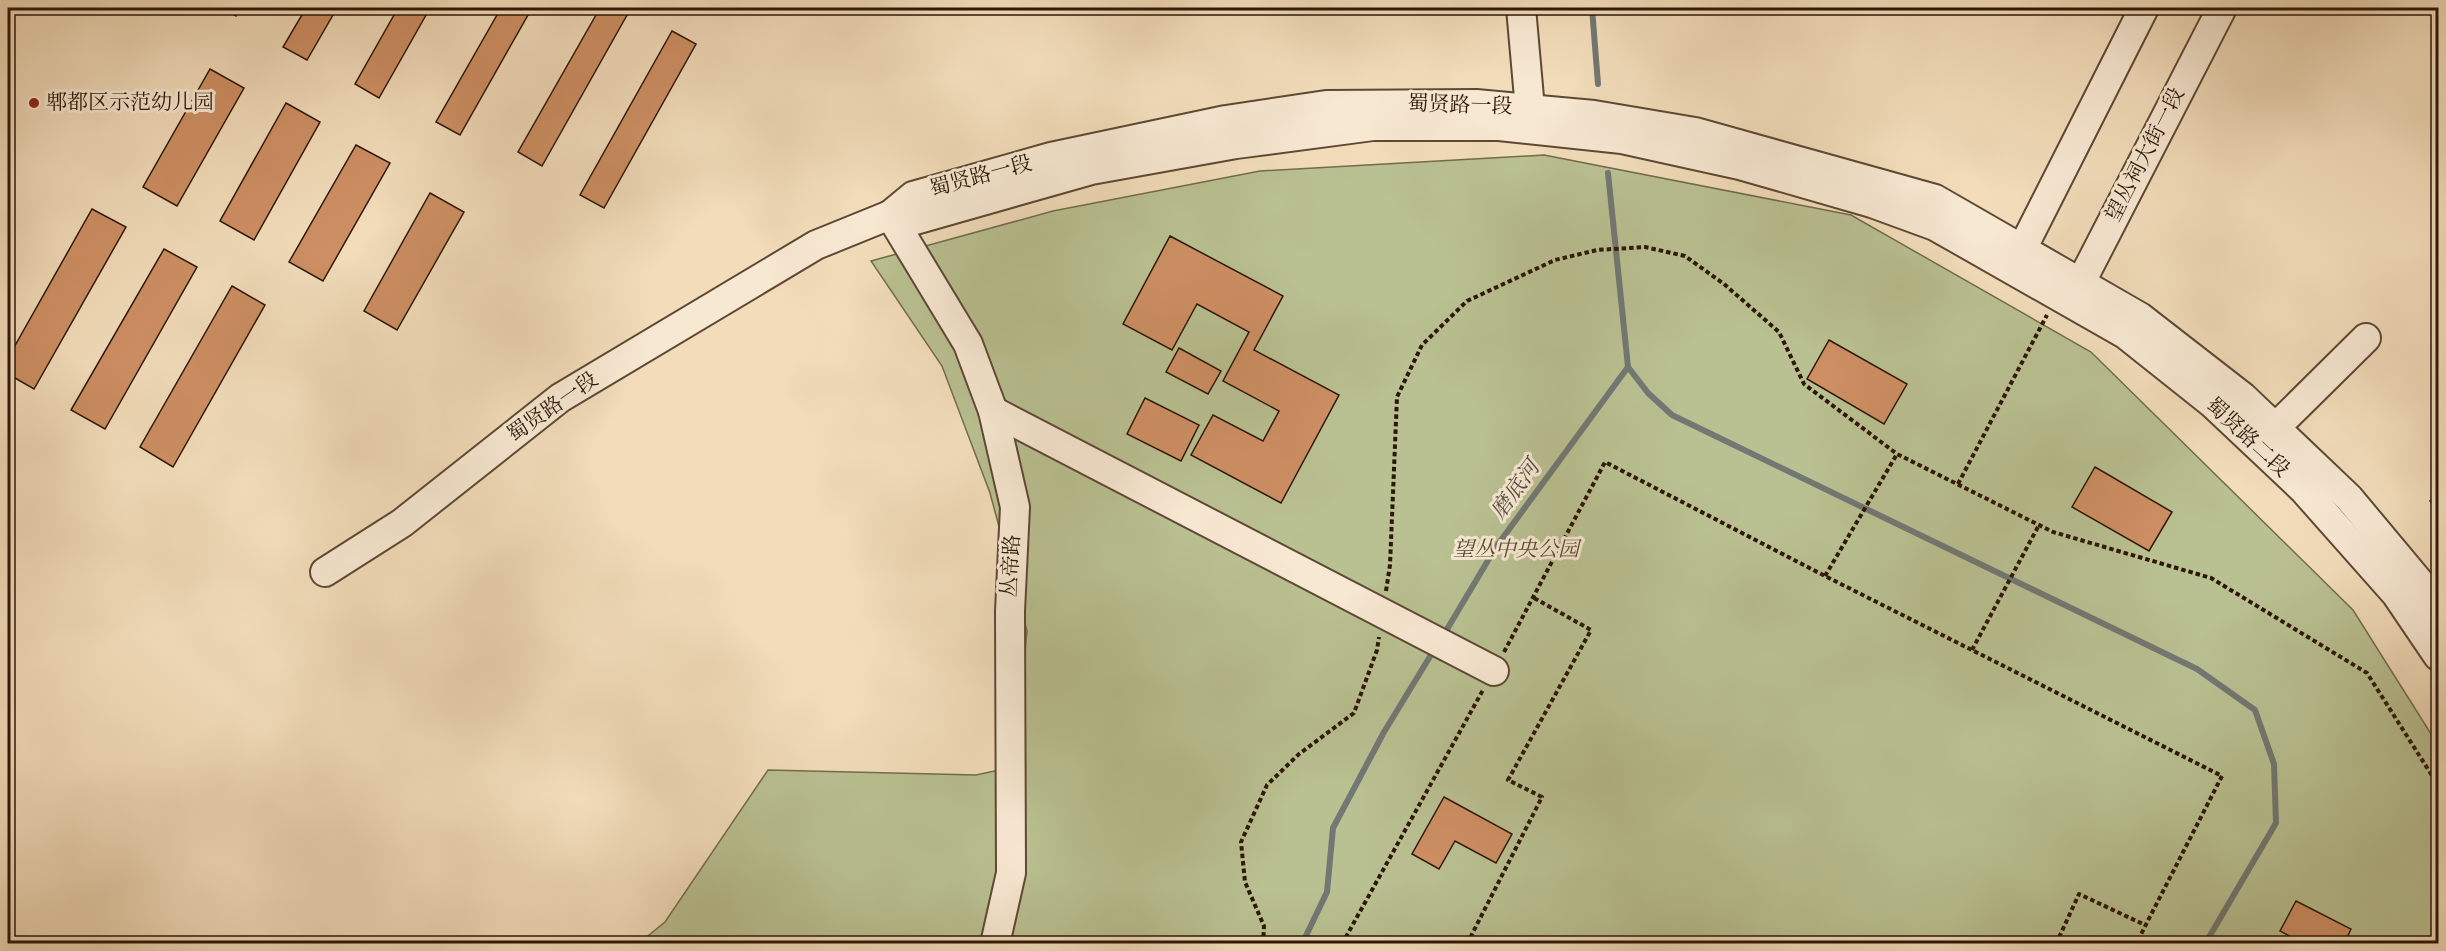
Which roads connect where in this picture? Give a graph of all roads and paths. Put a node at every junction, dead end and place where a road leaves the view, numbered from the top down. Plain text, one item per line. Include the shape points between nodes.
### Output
1 (1521, 8) edge
2 (2144, 8) edge
3 (2222, 8) edge
4 (1530, 109) junction
5 (890, 215) junction
6 (2017, 260) junction
7 (2068, 293) junction
8 (2366, 338) dead end
9 (993, 411) junction
10 (2275, 428) junction
11 (1897, 454) junction
12 (1958, 484) junction
13 (2039, 525) junction
14 (325, 572) dead end
15 (1825, 576) junction
16 (1385, 596) dead end
17 (1534, 598) junction
18 (2439, 610) edge
19 (1380, 629) dead end
20 (1972, 650) junction
21 (2439, 656) edge
22 (1494, 670) junction
23 (2439, 785) edge
24 (2145, 925) junction
25 (995, 944) edge
26 (1263, 944) edge
27 (1342, 944) edge
28 (1467, 944) edge
29 (2056, 944) edge
30 (2136, 944) edge

1 - 4 street
2 - 6 street
3 - 7 street, 望丛祠大街一段
4 - 5 street, 蜀贤路一段 via 1476,104 1326,105 1226,120 1052,158 913,196
4 - 6 street, 蜀贤路一段 via 1695,132 1935,199
5 - 6 street, 蜀贤路一段 via 908,222 1091,170 1236,144 1373,126 1499,126 1622,139 1740,165 1872,203
5 - 9 street, 丛帝路 via 968,344
5 - 14 street, 蜀贤路一段 via 816,245 560,398 402,523
6 - 7 street, 蜀贤路二段
7 - 10 street, 蜀贤路二段 via 2140,317 2243,397
7 - 12 path
7 - 21 street, 蜀贤路二段 via 2204,397 2303,489 2396,594
8 - 10 street
9 - 22 street
9 - 25 street, 丛帝路 via 1015,507 1010,611 1011,873
10 - 18 street, 蜀贤路二段 via 2349,498
11 - 12 path
11 - 15 path
11 - 16 path via 1804,384 1779,333 1724,284 1685,256 1645,247 1597,250 1555,260 1467,301 1422,345 1397,397 1390,565
12 - 13 path
13 - 20 path
13 - 23 path via 2211,578 2367,673
15 - 17 path via 1605,462
15 - 20 path
17 - 22 path
17 - 28 path via 1591,630 1508,780 1542,797
19 - 26 path via 1377,650 1354,713 1299,754 1267,785 1241,842 1245,882 1263,926
20 - 24 path via 2222,776
22 - 27 path
24 - 29 path via 2079,894
24 - 30 path

